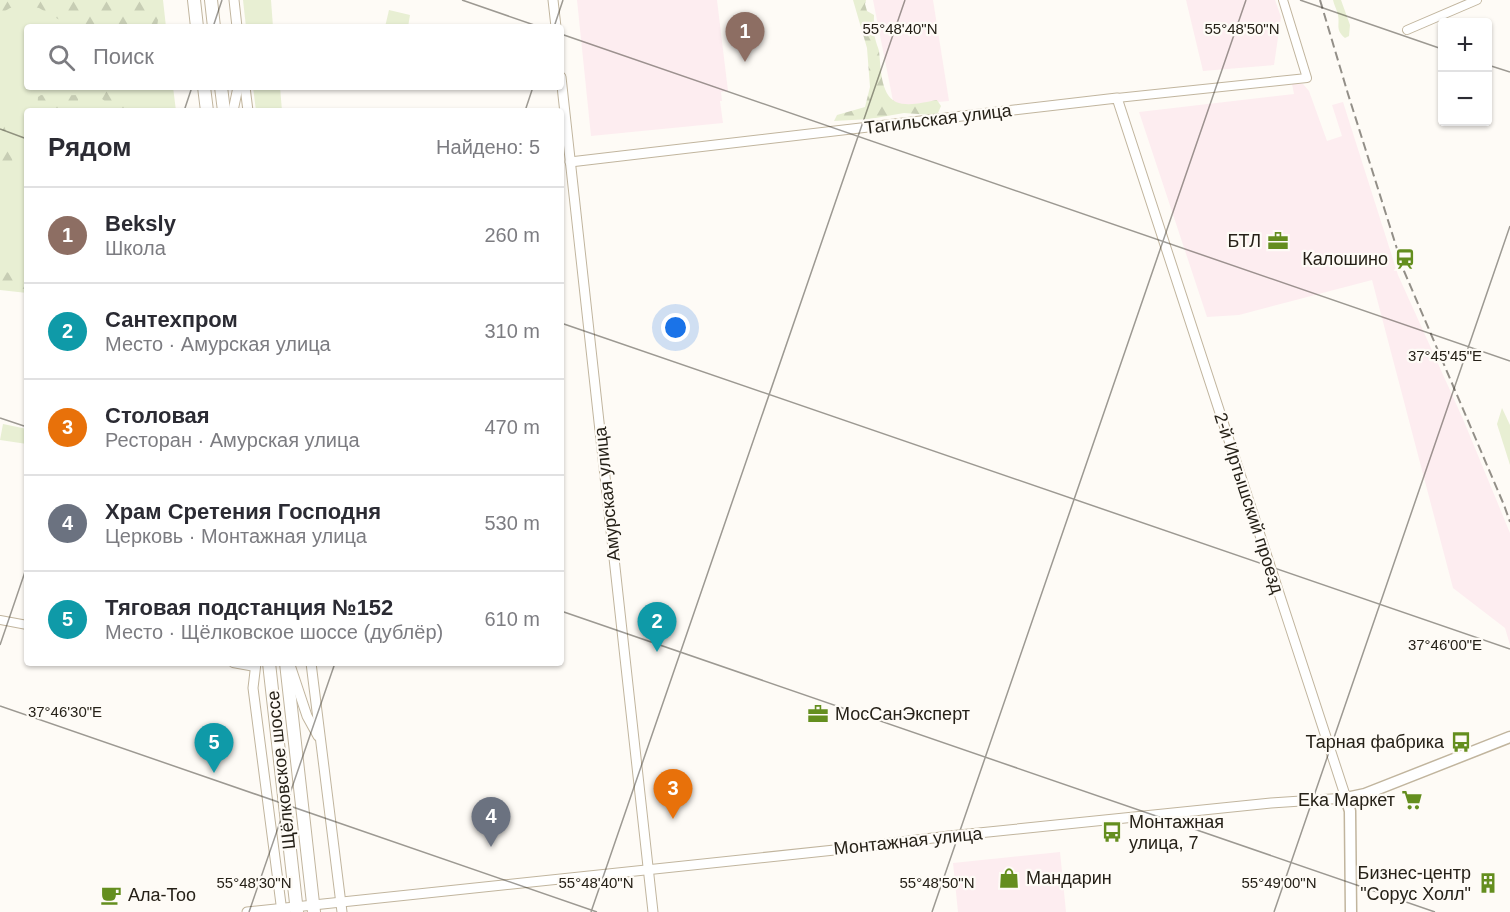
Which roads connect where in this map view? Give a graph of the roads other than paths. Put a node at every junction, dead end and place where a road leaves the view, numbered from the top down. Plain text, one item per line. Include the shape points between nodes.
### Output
1 (194, 0) edge
2 (211, 0) edge
3 (234, 0) edge
4 (553, 0) edge
5 (1283, 0) edge
6 (1477, 0) edge
7 (197, 24) edge
8 (214, 24) edge
9 (237, 24) edge
10 (556, 24) edge
11 (1407, 30) dead end
12 (204, 90) edge
13 (221, 90) edge
14 (237, 90) edge
15 (245, 90) edge
16 (562, 90) edge
17 (1117, 98) junction
18 (207, 108) edge
19 (224, 108) edge
20 (234, 108) edge
21 (248, 108) edge
22 (570, 162) junction
23 (0, 621) edge
24 (24, 625) edge
25 (255, 666) edge
26 (269, 666) edge
27 (288, 666) edge
28 (289, 666) edge
29 (311, 666) edge
30 (1510, 737) edge
31 (320, 741) junction
32 (1346, 798) junction
33 (648, 869) junction
34 (341, 907) edge
35 (297, 909) edge
36 (314, 909) edge
37 (282, 910) edge
38 (247, 912) edge
39 (653, 912) edge
40 (1351, 912) edge

1 - 7 main road
2 - 8 main road
3 - 9 street
4 - 10 street
5 - 17 street, Тагильская улица via 1307,78
6 - 11 street
12 - 18 main road
13 - 19 main road
14 - 20 street
15 - 21 street
16 - 22 street, Амурская улица
17 - 22 street, Тагильская улица
17 - 32 street, 2-й Иртышский проезд
22 - 33 street, Амурская улица
23 - 24 street
25 - 37 street via 253,688
26 - 35 main road, Щёлковское шоссе
27 - 36 main road, Щёлковское шоссе
28 - 31 street
29 - 31 street
30 - 32 main road, Монтажная улица
31 - 34 street
32 - 33 street, Монтажная улица
32 - 40 main road, 2-й Иртышский проезд via 1350,811
33 - 34 street, Монтажная улица
33 - 39 street, Амурская улица
34 - 36 street, Монтажная улица
35 - 36 street, Монтажная улица
35 - 37 street, Монтажная улица
37 - 38 street, Монтажная улица

